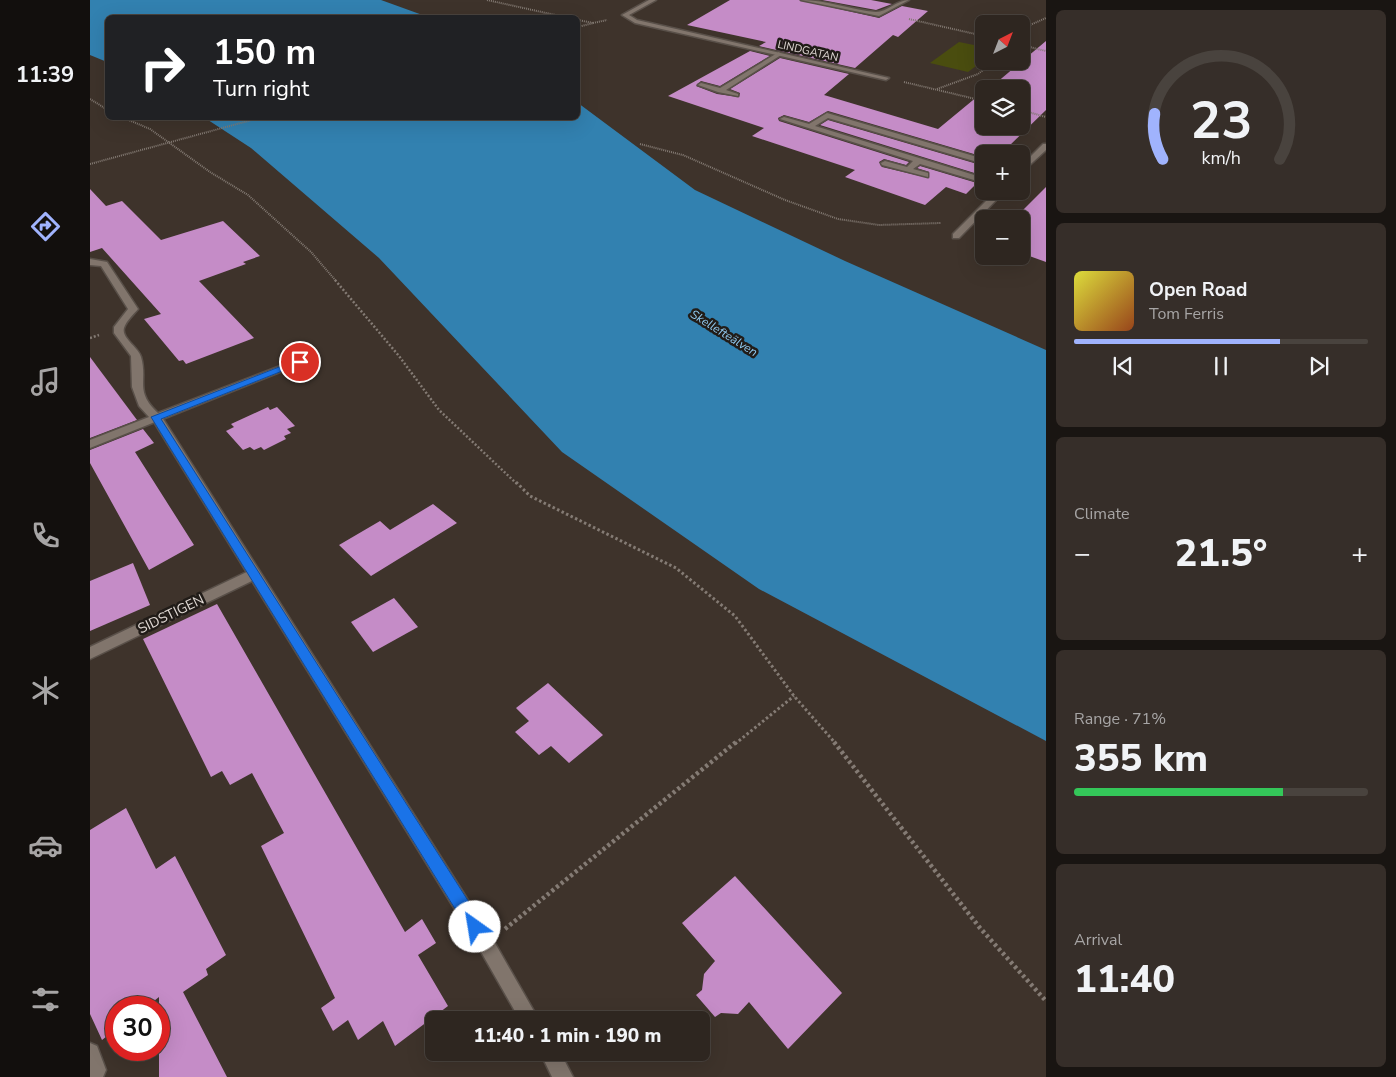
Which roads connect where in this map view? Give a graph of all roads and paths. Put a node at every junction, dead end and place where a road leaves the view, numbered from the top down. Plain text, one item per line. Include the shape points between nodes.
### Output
1 (486, 0) edge
2 (652, 0) edge
3 (804, 0) edge
4 (906, 0) edge
5 (884, 13) junction
6 (554, 14) joint
7 (558, 15) edge
8 (1046, 18) edge
9 (580, 20) edge
10 (1030, 25) edge
11 (580, 26) edge
12 (975, 34) edge
13 (1030, 47) edge
14 (1046, 51) edge
15 (779, 54) junction
16 (983, 70) edge
17 (886, 78) joint
18 (701, 85) dead end
19 (937, 90) junction
20 (720, 91) junction
21 (736, 95) dead end
22 (90, 99) edge
23 (975, 99) edge
24 (105, 108) edge
25 (1030, 113) edge
26 (1046, 117) edge
27 (784, 119) dead end
28 (129, 120) edge
29 (251, 120) edge
30 (810, 127) junction
31 (171, 142) junction
32 (640, 144) dead end
33 (1046, 146) edge
34 (975, 159) edge
35 (918, 161) junction
36 (1030, 162) edge
37 (885, 163) dead end
38 (90, 164) edge
39 (908, 170) junction
40 (925, 175) dead end
41 (975, 178) edge
42 (992, 200) edge
43 (966, 226) junction
44 (956, 236) dead end
45 (90, 262) edge
46 (300, 362) dead end
47 (156, 417) junction
48 (90, 444) edge
49 (253, 574) junction
50 (90, 653) edge
51 (794, 696) junction
52 (486, 944) junction
53 (1046, 1001) edge
54 (525, 1011) edge
55 (90, 1053) edge
56 (554, 1061) edge
57 (93, 1077) edge
58 (563, 1077) edge

1 - 6 path
2 - 15 street, LINDGATAN via 625,15
3 - 5 street via 872,14
4 - 5 street
5 - 12 path
6 - 7 path
8 - 10 path
9 - 11 path via 593,23
13 - 14 path
15 - 17 street, LINDGATAN
15 - 20 street
16 - 19 path
17 - 19 path
18 - 20 street
19 - 23 path
20 - 21 street
22 - 24 path
25 - 26 path
27 - 30 street
28 - 31 path via 150,128
29 - 31 path
30 - 34 street via 827,115
30 - 35 street
31 - 38 path
31 - 51 path via 210,172 248,195 311,252 399,356 439,410 530,496 676,568 736,616
32 - 43 path via 667,149 772,196 840,220 890,227 945,223
33 - 36 street
35 - 39 street
35 - 41 street
37 - 39 street
39 - 40 street
42 - 43 street
43 - 44 street
45 - 47 street via 104,264 133,309 119,328 120,333 136,356 137,388 144,406
46 - 47 street
47 - 48 street
47 - 49 street
49 - 50 street, SIDSTIGEN
49 - 52 street
51 - 52 path
51 - 53 path via 849,760 980,928
52 - 54 street
55 - 57 street via 96,1070
56 - 58 street

